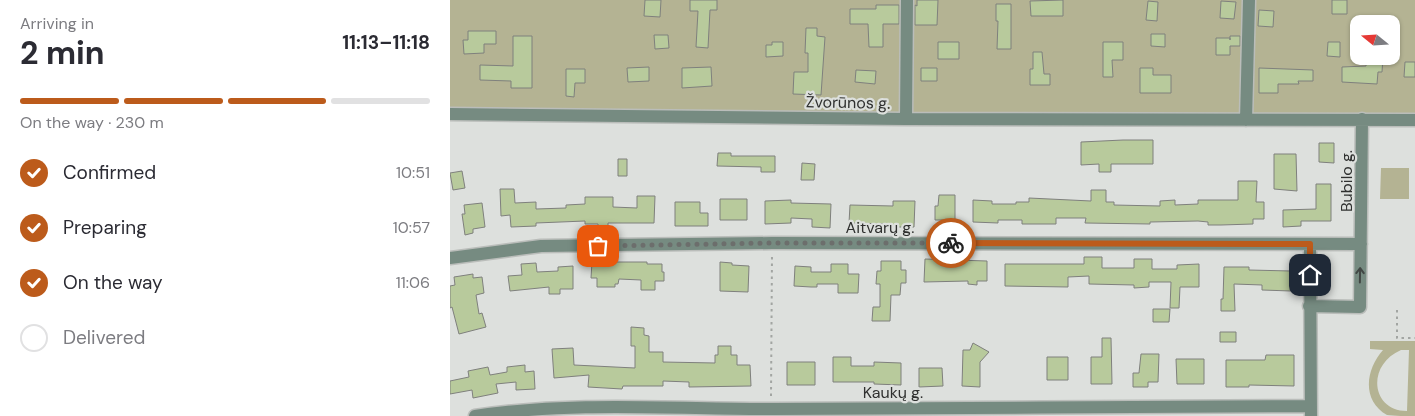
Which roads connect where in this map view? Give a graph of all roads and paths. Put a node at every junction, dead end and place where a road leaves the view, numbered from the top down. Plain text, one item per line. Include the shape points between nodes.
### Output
1 (908, 0) edge
2 (1249, 0) edge
3 (450, 114) edge
4 (906, 119) junction
5 (1362, 119) junction
6 (1246, 120) junction
7 (1415, 120) edge
8 (772, 243) junction
9 (1310, 244) junction
10 (1361, 244) junction
11 (450, 258) edge
12 (1309, 306) junction
13 (1397, 310) dead end
14 (1415, 338) edge
15 (1311, 411) edge
16 (771, 412) edge
17 (476, 416) edge

1 - 4 street
2 - 6 street
3 - 4 street, Žvorūnos g.
4 - 6 street, Žvorūnos g.
5 - 6 street, Žvorūnos g.
5 - 7 street, Žvorūnos g.
5 - 10 street, Bubilo g.
8 - 9 street, Aitvarų g.
8 - 11 street, Aitvarų g. via 541,246
8 - 16 path
9 - 10 street
9 - 12 street
12 -> 10 street, Bubilo g. via 1360,307
12 - 15 street
13 - 14 path via 1397,338
15 - 16 street, Kaukų g.
16 - 17 street, Kaukų g. via 576,407

